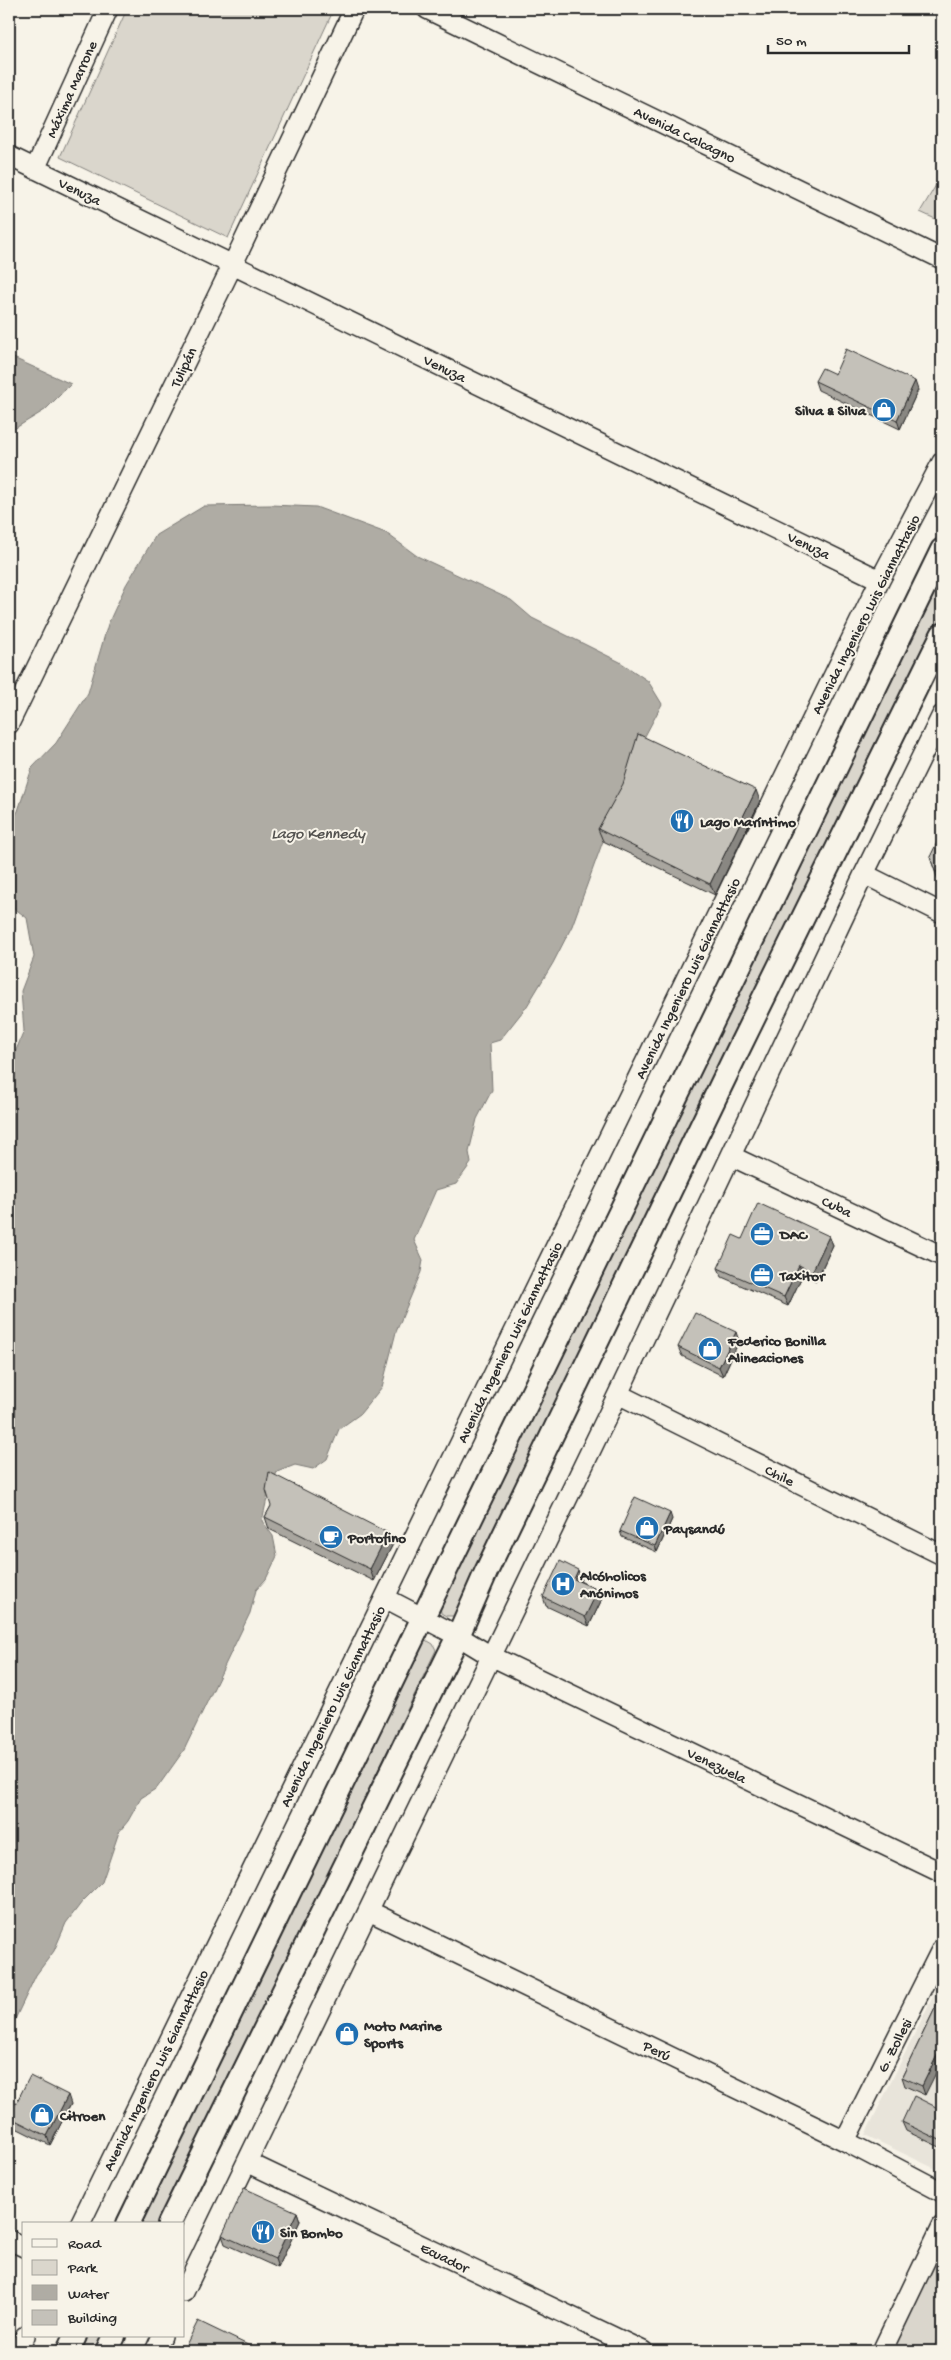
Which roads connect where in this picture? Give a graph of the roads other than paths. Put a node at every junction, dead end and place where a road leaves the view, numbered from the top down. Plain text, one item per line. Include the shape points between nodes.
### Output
1 (108, 9) edge
2 (354, 9) edge
3 (427, 9) edge
4 (9, 156) edge
5 (35, 169) junction
6 (942, 259) edge
7 (233, 264) junction
8 (942, 462) edge
9 (942, 550) edge
10 (880, 580) junction
11 (942, 635) edge
12 (942, 715) edge
13 (9, 724) edge
14 (864, 874) junction
15 (942, 913) edge
16 (731, 1156) junction
17 (942, 1256) edge
18 (618, 1394) junction
19 (942, 1555) edge
20 (385, 1598) junction
21 (422, 1619) junction
22 (458, 1636) junction
23 (491, 1656) junction
24 (942, 1873) edge
25 (370, 1911) junction
26 (942, 1948) edge
27 (845, 2141) junction
28 (247, 2162) junction
29 (942, 2192) edge
30 (81, 2222) edge
31 (129, 2222) edge
32 (170, 2222) edge
33 (942, 2226) edge
34 (9, 2240) edge
35 (22, 2247) edge
36 (185, 2290) edge
37 (25, 2338) edge
38 (74, 2338) edge
39 (113, 2338) edge
40 (161, 2338) edge
41 (18, 2351) edge
42 (68, 2351) edge
43 (107, 2351) edge
44 (155, 2351) edge
45 (644, 2351) edge
46 (882, 2351) edge

1 - 5 street, Máxima Marrone
2 - 7 street, Tulipán
3 - 6 street, Avenida Calcagno
4 - 5 street, Venuza
5 - 7 street, Venuza
7 - 10 street, Venuza
7 - 13 street, Tulipán
8 - 10 street, Avenida Ingeniero Luis Giannattasio
9 - 21 main road
10 - 20 street, Avenida Ingeniero Luis Giannattasio
11 - 22 main road via 734,1058
12 - 14 street
14 - 15 street
14 - 16 street
16 - 17 street, Cuba
16 - 18 street
18 - 19 street, Chile
18 - 23 street
20 - 21 street, Venezuela
20 - 30 street, Avenida Ingeniero Luis Giannattasio
21 - 22 street, Venezuela
21 - 31 main road
22 - 23 street, Venezuela
22 - 32 main road
23 - 24 street, Venezuela
23 - 25 street
25 - 27 street, Perú
25 - 28 street
26 - 27 street, G. Zollesi
27 - 29 street, Perú
28 - 36 street
28 - 45 street, Ecuador
33 - 46 street
34 - 35 street
37 - 41 street
38 - 42 main road
39 - 43 main road
40 - 44 street

